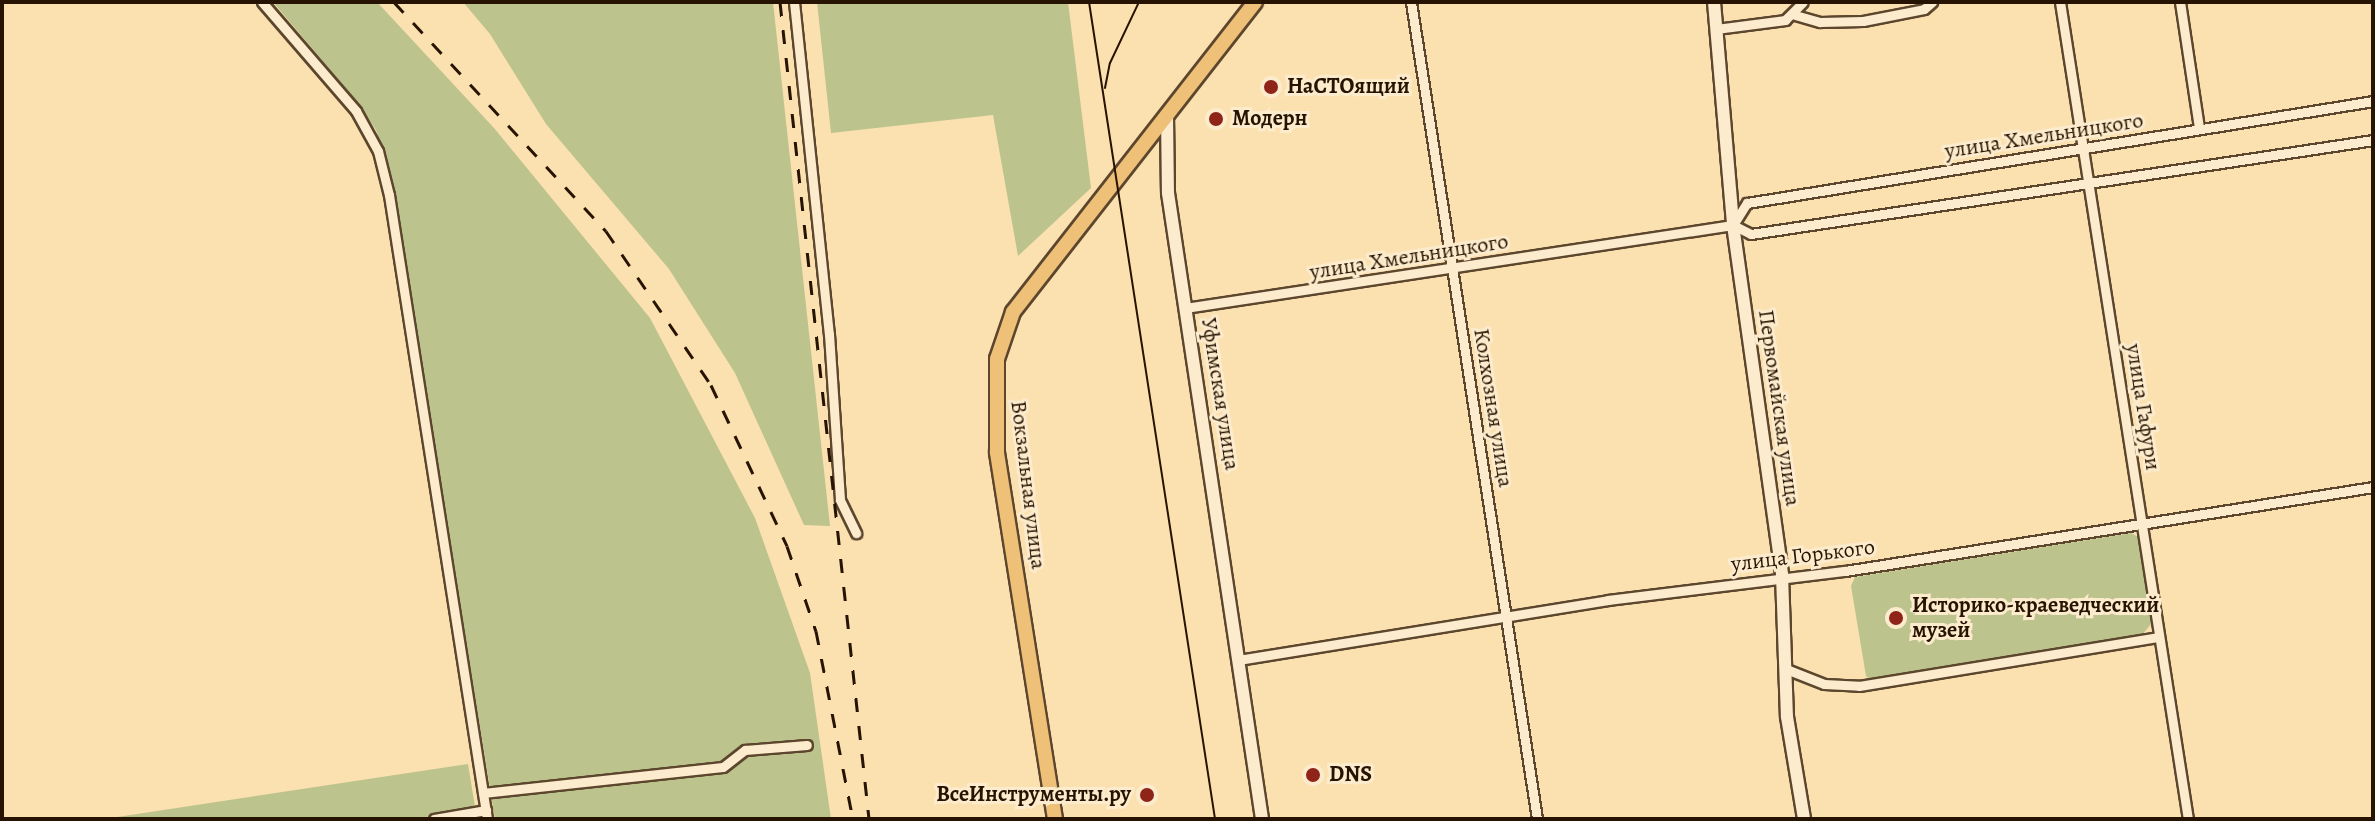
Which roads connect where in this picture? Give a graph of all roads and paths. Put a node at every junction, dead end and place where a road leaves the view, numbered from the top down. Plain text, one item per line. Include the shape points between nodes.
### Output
1 (262, 2) edge
2 (794, 2) edge
3 (1255, 2) edge
4 (1411, 2) edge
5 (1714, 2) edge
6 (1803, 2) edge
7 (1932, 2) edge
8 (2060, 2) edge
9 (2180, 2) edge
10 (1795, 15) junction
11 (1716, 29) junction
12 (2373, 101) edge
13 (1167, 115) junction
14 (2199, 128) junction
15 (2373, 140) edge
16 (2084, 150) junction
17 (2088, 183) junction
18 (1733, 225) junction
19 (1453, 267) junction
20 (1185, 308) junction
21 (2373, 487) edge
22 (2144, 525) junction
23 (856, 533) dead end
24 (1782, 575) junction
25 (1507, 619) junction
26 (2159, 637) junction
27 (1238, 660) junction
28 (1786, 669) junction
29 (807, 745) dead end
30 (483, 793) junction
31 (487, 814) edge
32 (434, 819) edge
33 (1055, 819) edge
34 (1262, 819) edge
35 (1537, 819) edge
36 (1804, 819) edge
37 (2188, 819) edge

1 - 30 street via 356,111 378,151
2 - 23 street via 829,334 840,500
3 - 13 main road
4 - 19 street, Колхозная улица
5 - 11 street, Первомайская улица
6 - 10 street
7 - 10 street via 1924,9 1863,21 1820,22
8 - 16 street, улица Гафури
9 - 14 street
10 - 11 street
11 - 18 street, Первомайская улица
12 - 14 street, улица Хмельницкого
13 - 20 street, Уфимская улица via 1168,193
13 - 33 main road, Вокзальная улица via 1013,312 997,359 997,452
14 - 16 street, улица Хмельницкого
15 - 17 street, улица Хмельницкого
16 - 17 street, улица Гафури
16 - 18 street, улица Хмельницкого via 1747,203
17 - 18 street, улица Хмельницкого via 1751,234
17 - 22 street, улица Гафури
18 - 19 street, улица Хмельницкого
18 - 24 street, Первомайская улица
19 - 20 street, улица Хмельницкого
19 - 25 street, Колхозная улица
20 - 27 street, Уфимская улица
21 - 22 street, улица Горького
22 - 24 street, улица Горького via 1845,571
22 - 26 street, улица Гафури
24 - 25 street, улица Горького
24 - 28 street, Первомайская улица
25 - 27 street, улица Горького
25 - 35 street, Колхозная улица
26 - 28 street via 1859,686 1824,684
26 - 37 street, улица Гафури
27 - 34 street, Уфимская улица
28 - 36 street, Первомайская улица via 1787,717
29 - 30 street via 745,750 723,767
30 - 31 street
31 - 32 street

